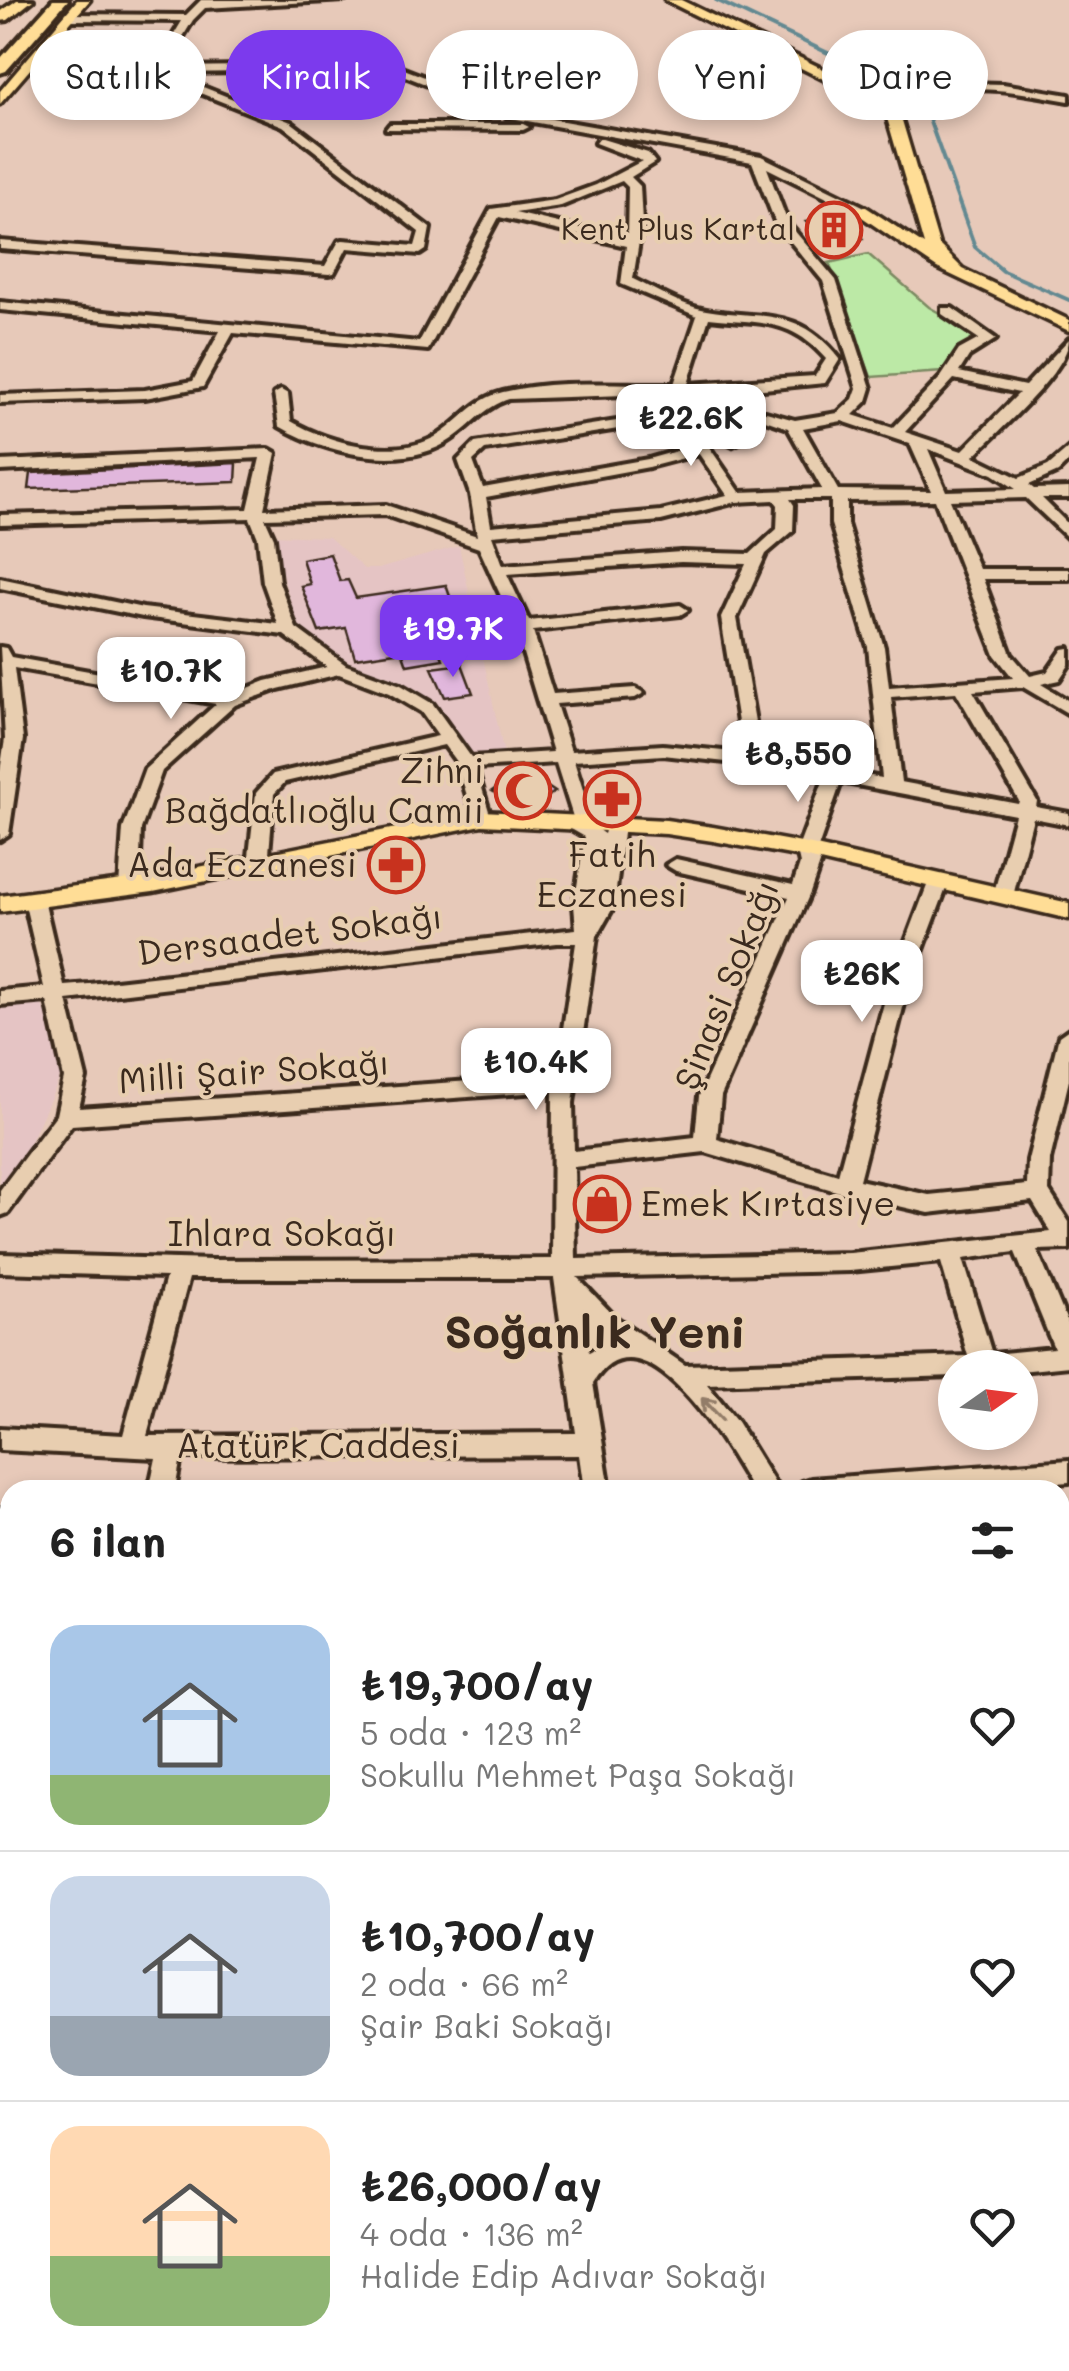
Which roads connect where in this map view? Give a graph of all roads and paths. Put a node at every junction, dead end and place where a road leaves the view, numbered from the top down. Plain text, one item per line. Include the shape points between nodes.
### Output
1 (23, 0) edge
2 (42, 0) edge
3 (61, 0) edge
4 (75, 0) edge
5 (84, 0) edge
6 (340, 0) edge
7 (671, 0) edge
8 (687, 0) edge
9 (205, 2) edge
10 (69, 17) junction
11 (189, 18) junction
12 (1, 19) edge
13 (0, 46) edge
14 (0, 68) edge
15 (988, 89) edge
16 (206, 92) edge
17 (1069, 98) edge
18 (0, 100) edge
19 (390, 128) dead end
20 (757, 159) junction
21 (622, 174) junction
22 (924, 208) junction
23 (860, 210) joint
24 (495, 212) junction
25 (881, 220) junction
26 (934, 231) junction
27 (0, 244) edge
28 (632, 244) junction
29 (964, 271) junction
30 (0, 306) edge
31 (947, 312) dead end
32 (704, 314) junction
33 (1069, 315) edge
34 (1069, 326) edge
35 (228, 330) junction
36 (1069, 342) edge
37 (950, 374) junction
38 (680, 387) junction
39 (1028, 390) junction
40 (282, 394) dead end
41 (0, 399) edge
42 (680, 416) junction
43 (843, 417) junction
44 (794, 424) junction
45 (894, 436) junction
46 (917, 442) junction
47 (704, 448) junction
48 (964, 457) junction
49 (1067, 457) edge
50 (0, 466) edge
51 (1018, 484) junction
52 (777, 493) junction
53 (478, 494) junction
54 (1069, 494) edge
55 (835, 495) junction
56 (938, 496) junction
57 (1033, 496) junction
58 (736, 498) junction
59 (255, 512) junction
60 (0, 520) edge
61 (1069, 534) edge
62 (486, 538) junction
63 (755, 559) junction
64 (499, 570) junction
65 (974, 574) junction
66 (1069, 574) edge
67 (0, 583) edge
68 (680, 610) dead end
69 (523, 626) junction
70 (288, 630) junction
71 (1069, 654) edge
72 (2, 657) edge
73 (340, 669) junction
74 (1026, 682) junction
75 (961, 686) junction
76 (882, 692) junction
77 (635, 693) dead end
78 (544, 700) junction
79 (229, 701) junction
80 (1069, 709) edge
81 (449, 740) junction
82 (564, 758) junction
83 (753, 760) junction
84 (466, 763) junction
85 (834, 774) junction
86 (892, 784) junction
87 (1024, 808) junction
88 (482, 818) junction
89 (1069, 819) edge
90 (576, 822) junction
91 (615, 825) junction
92 (0, 834) edge
93 (807, 851) junction
94 (258, 865) junction
95 (676, 865) dead end
96 (938, 883) junction
97 (128, 888) junction
98 (800, 893) junction
99 (1002, 896) junction
100 (34, 900) junction
101 (0, 904) edge
102 (1069, 911) edge
103 (587, 936) junction
104 (52, 994) junction
105 (0, 998) edge
106 (1068, 1042) edge
107 (566, 1082) junction
108 (66, 1118) junction
109 (705, 1144) junction
110 (563, 1160) junction
111 (846, 1186) junction
112 (1038, 1192) junction
113 (0, 1207) edge
114 (1068, 1240) edge
115 (1022, 1242) junction
116 (950, 1252) junction
117 (0, 1263) edge
118 (180, 1271) junction
119 (566, 1278) junction
120 (638, 1348) junction
121 (978, 1350) edge
122 (1069, 1356) edge
123 (1038, 1360) edge
124 (938, 1367) edge
125 (680, 1375) junction
126 (582, 1380) junction
127 (0, 1439) edge
128 (133, 1444) junction
129 (590, 1444) junction
130 (172, 1446) junction
131 (1069, 1471) edge
132 (164, 1480) edge
133 (595, 1480) edge
134 (760, 1480) edge
135 (947, 1480) edge

1 - 12 highway
2 - 13 highway
3 - 14 highway
4 - 10 highway
5 - 10 main road
6 - 9 street
7 - 22 main road via 874,99 894,116
8 - 26 main road via 894,104 910,121
9 - 11 street
10 - 11 street
10 - 18 main road
11 - 20 street via 161,64 174,70 377,64 515,116
15 - 17 street
16 - 27 street via 287,124 426,231 420,250 343,244 329,270
19 - 21 street via 530,127 599,141 650,162
20 - 23 street
20 - 43 street via 782,224 829,280 848,336 864,388
21 - 24 street via 557,203
21 - 28 street via 634,186
22 - 25 main road via 911,218
22 - 26 main road
23 - 25 main road
24 - 28 street
24 - 35 street via 423,348
25 - 26 main road
25 - 29 main road
26 - 29 main road
28 - 32 street via 626,282
29 - 33 main road
29 - 34 main road
30 - 35 street
31 - 37 street via 989,339 964,353
32 - 38 street
32 - 38 street via 786,321 820,342 833,359 820,380
35 - 41 street via 198,384 145,394
36 - 39 street
37 - 39 street
37 - 45 street
38 - 40 street via 508,395 482,402 426,448 392,452 296,432 284,422
39 - 48 street
42 - 44 street via 760,412
42 - 47 street
42 - 53 street via 480,446 465,460
43 - 44 street
43 - 45 street
44 - 55 street
45 - 46 street
46 - 48 street
46 - 56 street
47 - 53 street
47 - 58 street
48 - 51 street
49 - 51 street
50 - 59 street via 270,453
51 - 57 street
52 - 55 street
52 - 58 street
52 - 63 street via 786,504 785,531
53 - 62 street
54 - 57 street
55 - 56 street
55 - 76 street
56 - 57 street
56 - 65 street
57 - 61 street
58 - 62 street via 662,516
59 - 60 street
59 - 62 street via 386,510
59 - 70 street
62 - 64 street
63 - 64 street via 681,556
63 - 83 street via 729,618
64 - 69 street
65 - 66 street
65 - 74 street via 1003,655
67 - 70 street via 112,610
68 - 69 street
69 - 78 street
70 - 73 street
71 - 74 street via 1053,676
72 - 79 street
72 - 92 street via 14,739
73 - 79 street
73 - 81 street via 427,708
74 - 75 street
74 - 80 street
75 - 76 street
75 - 87 street via 1028,801
76 - 86 street
77 - 78 street
78 - 82 street
79 - 97 street via 154,769 132,829
81 - 84 street
81 - 94 street via 279,778 266,793
82 - 83 street via 662,750
82 - 84 street
82 - 90 street
83 - 85 street
84 - 88 street
85 - 86 street
85 - 93 street, Şinasi Sokağı
86 - 87 street
87 - 89 street
87 - 99 street
88 - 90 main road
88 - 94 main road
90 - 91 main road
90 - 103 street via 596,834 584,904
91 - 93 main road via 676,828
91 - 103 street via 604,906
93 - 96 main road
93 - 98 street, Şinasi Sokağı via 810,864
94 - 97 main road
95 - 98 street
96 - 99 main road
96 - 111 street via 898,992
97 - 100 main road
98 - 109 street, Şinasi Sokağı via 710,1096
99 - 102 main road
100 - 101 main road
100 - 104 street
103 - 104 street, Dersaadet Sokağı
103 - 107 street
104 - 105 street, Dersaadet Sokağı
104 - 108 street via 75,1078
106 - 112 street via 1039,1160
107 - 108 street, Milli Şair Sokağı
107 - 110 street
108 - 113 street
109 - 110 street
109 - 111 street
110 - 119 street
111 - 112 street via 941,1205
112 - 114 street
114 - 115 street, Ihlara Sokağı
115 - 116 street, Ihlara Sokağı
115 - 122 street
116 - 119 street, Ihlara Sokağı
116 - 121 street
117 - 118 street, Ihlara Sokağı
118 - 119 street, Ihlara Sokağı
118 - 128 street
119 - 120 street via 590,1312
119 - 126 street
120 - 125 street
120 - 126 street via 618,1346 594,1357
122 - 123 street
124 - 125 street
134 -> 125 street via 729,1427
126 - 129 street
127 - 128 street, Atatürk Caddesi
128 - 130 street, Atatürk Caddesi
129 - 130 street, Atatürk Caddesi
129 - 133 street
130 - 132 street
131 - 135 street

